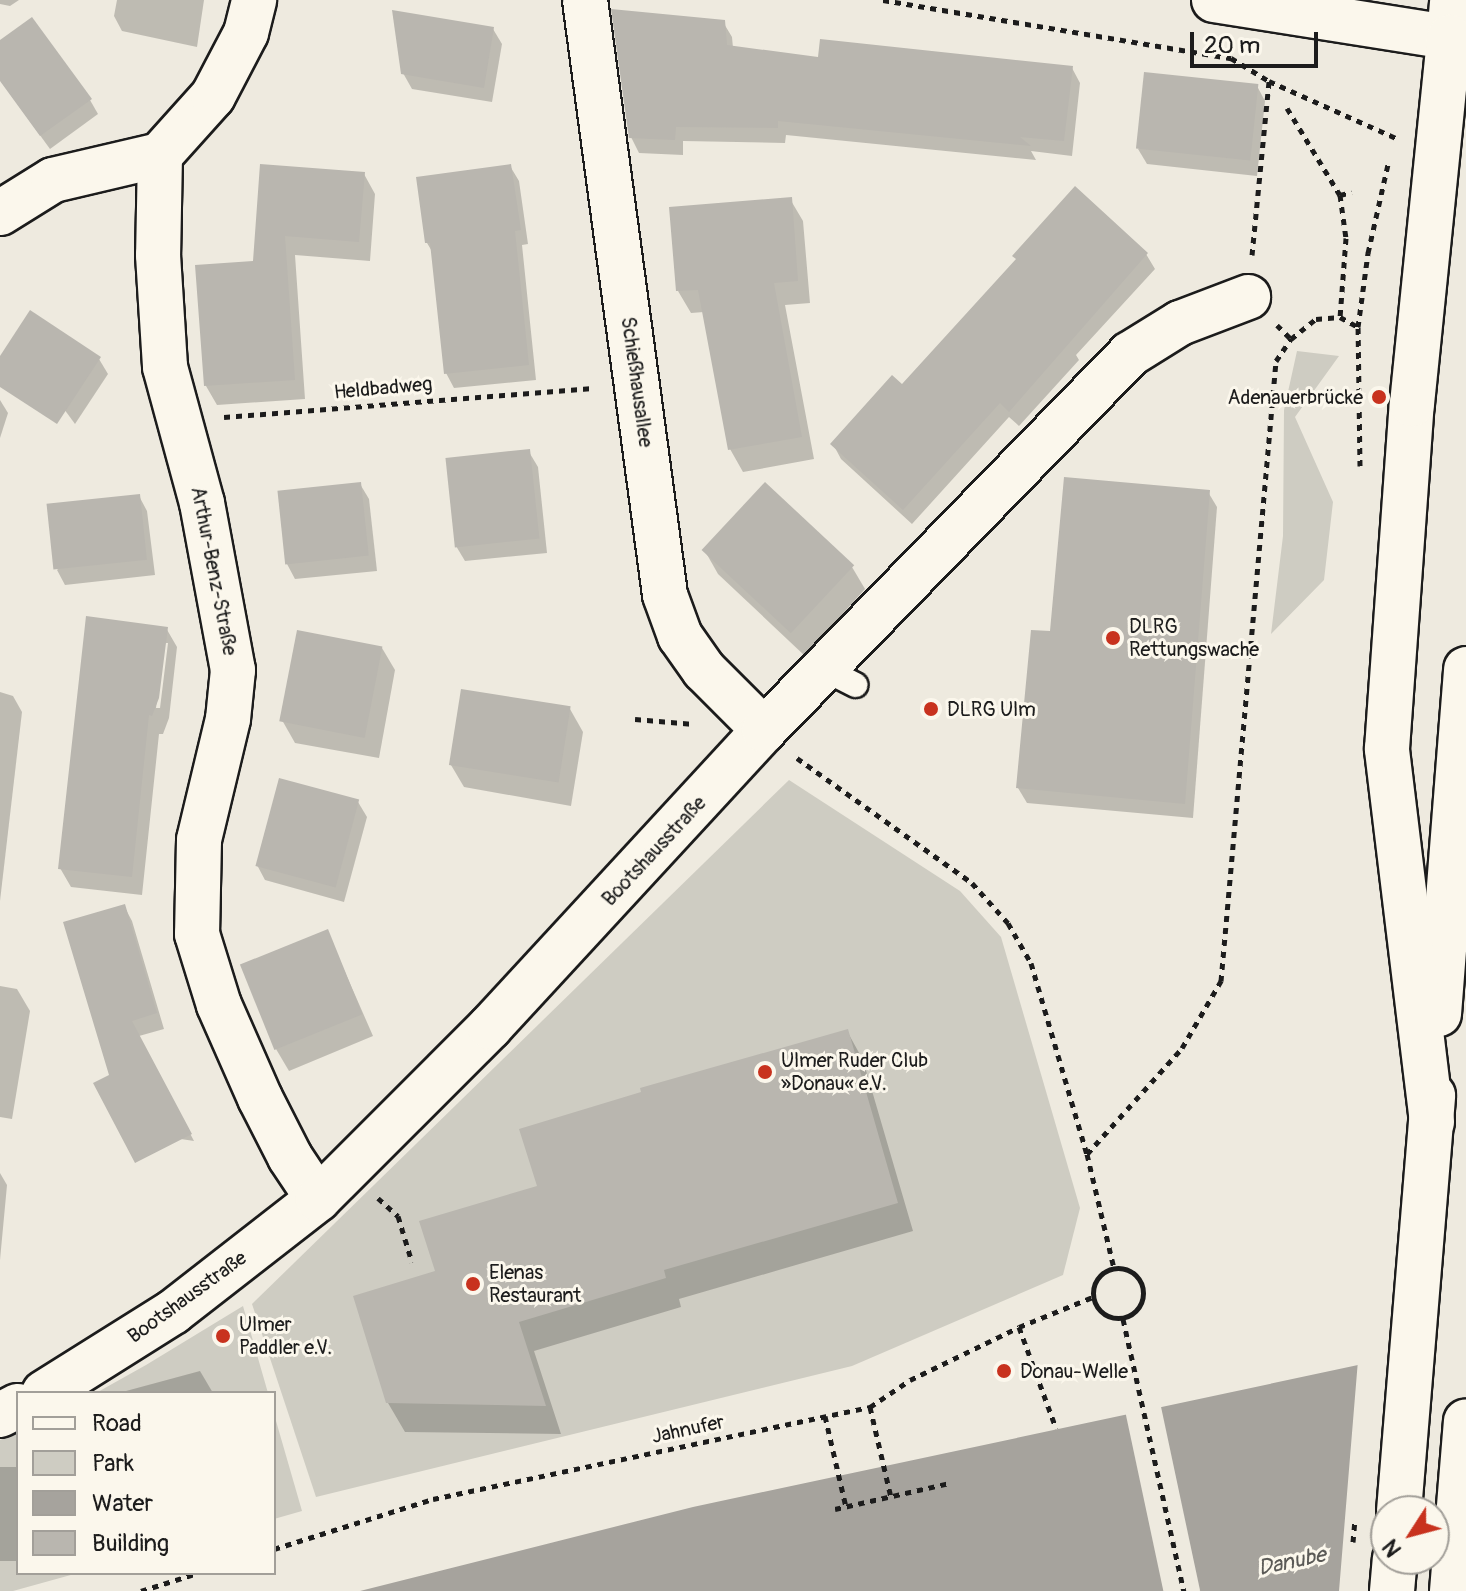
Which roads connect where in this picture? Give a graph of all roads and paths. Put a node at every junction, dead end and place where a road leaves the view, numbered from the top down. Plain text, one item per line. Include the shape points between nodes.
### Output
1 (254, 0) edge
2 (585, 0) edge
3 (883, 0) edge
4 (1214, 0) edge
5 (1456, 25) edge
6 (1269, 81) junction
7 (1287, 108) dead end
8 (160, 155) junction
9 (1352, 192) dead end
10 (1340, 195) junction
11 (0, 213) edge
12 (1248, 297) joint
13 (1340, 317) junction
14 (1358, 327) junction
15 (590, 388) dead end
16 (179, 421) junction
17 (1360, 468) dead end
18 (1466, 669) edge
19 (764, 730) junction
20 (1432, 1122) junction
21 (1087, 1154) junction
22 (333, 1185) junction
23 (412, 1262) dead end
24 (1114, 1268) junction
25 (1093, 1297) junction
26 (1123, 1319) junction
27 (1019, 1327) junction
28 (47, 1391) edge
29 (870, 1407) junction
30 (825, 1416) junction
31 (1466, 1422) edge
32 (1056, 1428) dead end
33 (949, 1483) dead end
34 (1400, 1495) edge
35 (891, 1497) junction
36 (846, 1507) junction
37 (835, 1509) dead end
38 (276, 1548) edge
39 (192, 1575) edge
40 (141, 1591) edge
41 (1184, 1591) edge
42 (1452, 1591) edge

1 - 8 main road via 246,33 213,96
2 - 19 main road, Schießhausallee via 665,595 680,636 704,670
3 - 6 path via 1231,58
4 - 5 main road
5 - 20 main road via 1412,404 1387,749
6 - 12 path
6 - 14 path via 1394,139 1368,253
7 - 10 path
8 - 11 main road via 53,180
8 - 16 main road, Arthur-Benz-Straße via 160,325
9 - 10 path
10 - 13 path via 1346,238
12 - 19 main road, Bootshausstraße via 1180,323 1130,354 840,677
13 - 14 path
13 - 21 path via 1316,319 1291,339 1276,361 1221,981 1182,1048
14 - 17 path
15 - 16 path, Heldbadweg
16 - 22 main road, Arthur-Benz-Straße via 202,503 233,670 228,719 199,840 197,934 219,1005 290,1157
18 - 20 main road
19 - 21 path via 972,883 1008,923 1031,963
19 - 22 main road, Bootshausstraße via 490,1027
20 - 34 main road
21 - 24 path
22 - 23 path via 398,1216
22 - 28 main road, Bootshausstraße via 173,1312
24 - 25 path via 1094,1284
24 - 26 path via 1139,1277 1144,1290 1143,1303
25 - 26 path via 1098,1310
25 - 27 path, Jahnufer
26 - 41 path
27 - 29 path, Jahnufer via 910,1380
27 - 32 path
29 - 30 path, Jahnufer
29 - 35 path
30 - 36 path
30 - 38 path, Jahnufer via 433,1499
31 - 42 main road
33 - 35 path
35 - 36 path
36 - 37 path
39 - 40 path

